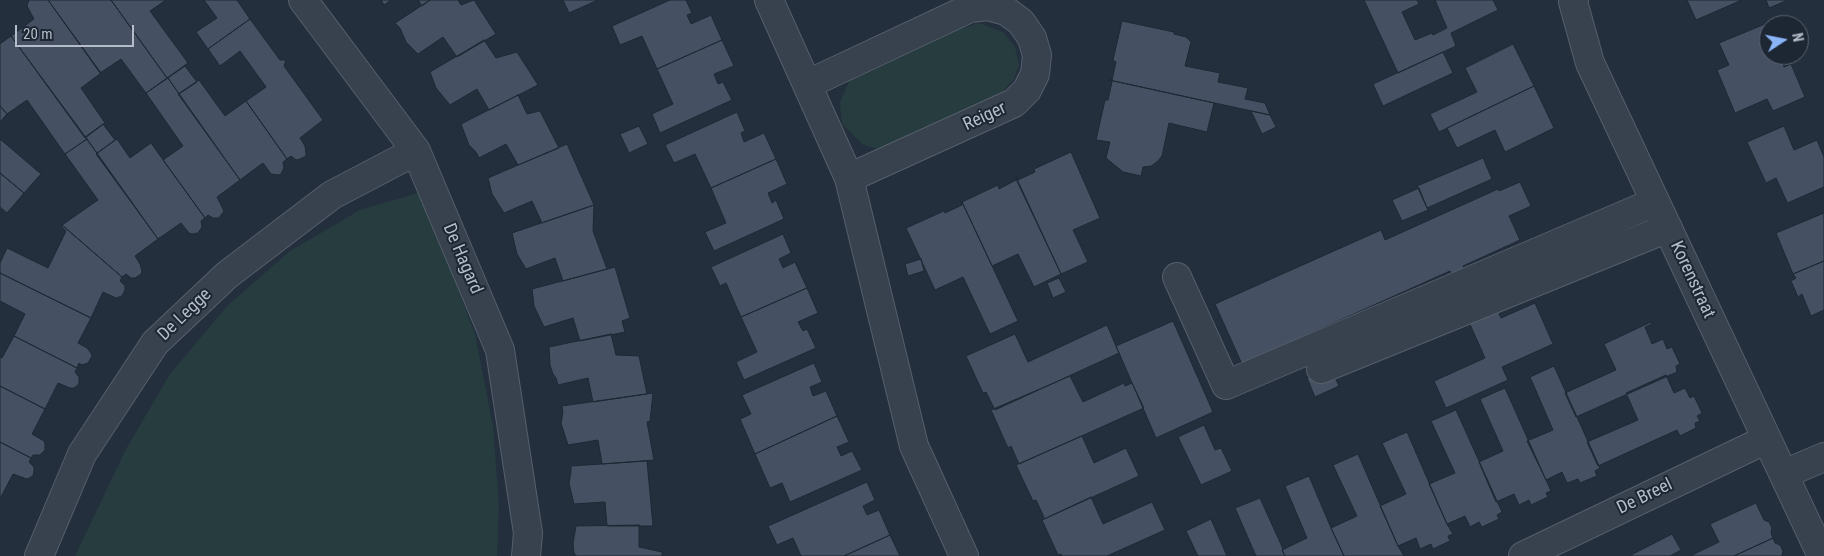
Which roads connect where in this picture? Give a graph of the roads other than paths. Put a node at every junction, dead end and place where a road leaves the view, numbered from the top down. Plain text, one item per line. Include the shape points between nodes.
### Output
1 (303, 0) edge
2 (769, 0) edge
3 (1574, 0) edge
4 (808, 84) junction
5 (416, 151) junction
6 (850, 178) junction
7 (1655, 202) junction
8 (1668, 228) junction
9 (1177, 277) dead end
10 (1320, 369) dead end
11 (1767, 439) junction
12 (1824, 457) edge
13 (1784, 474) junction
14 (39, 556) edge
15 (526, 556) edge
16 (964, 556) edge
17 (1523, 556) edge
18 (1822, 556) edge

1 - 5 street, De Hagard
2 - 4 street
3 - 7 street, Korenstraat via 1590,63
4 - 6 street
4 - 6 street, Reiger via 970,8 988,6 1006,11 1021,22 1032,38 1035,74 1027,90 1014,104
5 - 14 street, De Legge via 332,195 227,275 155,343 82,454
5 - 15 street, De Hagard via 500,350 528,533
6 - 16 street via 914,446
7 - 8 street, Korenstraat
7 - 9 street via 1226,385
8 - 10 street
8 - 11 street, Korenstraat
11 - 13 street, Korenstraat
11 - 17 street, De Breel
12 - 13 street
13 - 18 street, Korenstraat

